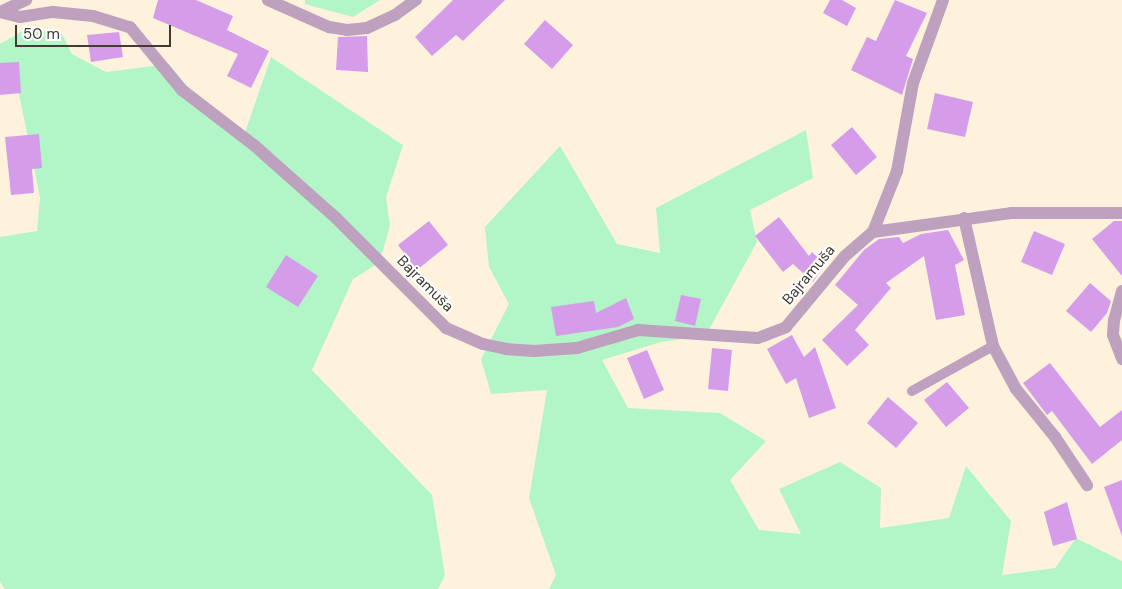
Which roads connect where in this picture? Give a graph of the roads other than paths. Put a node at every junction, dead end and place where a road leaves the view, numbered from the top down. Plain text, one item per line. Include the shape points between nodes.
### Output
1 (26, 0) edge
2 (268, 0) edge
3 (416, 0) edge
4 (943, 0) edge
5 (0, 12) edge
6 (1122, 213) edge
7 (964, 218) junction
8 (873, 232) junction
9 (1122, 291) edge
10 (993, 346) junction
11 (1122, 359) edge
12 (912, 391) dead end
13 (1087, 485) dead end

1 - 5 street
2 - 3 street via 329,27 347,30 367,28 395,16
4 - 8 street, Bajramuša via 913,84 897,171
5 - 8 street, Bajramuša via 20,17 53,12 93,16 130,27 182,90 255,146 336,218 446,328 483,344 534,351 577,348 638,330 739,338 771,335 786,327 845,256
6 - 7 street via 1011,213
7 - 8 street
7 - 10 street
9 - 11 street via 1113,335
10 - 12 lane
10 - 13 street via 1016,390 1056,437

